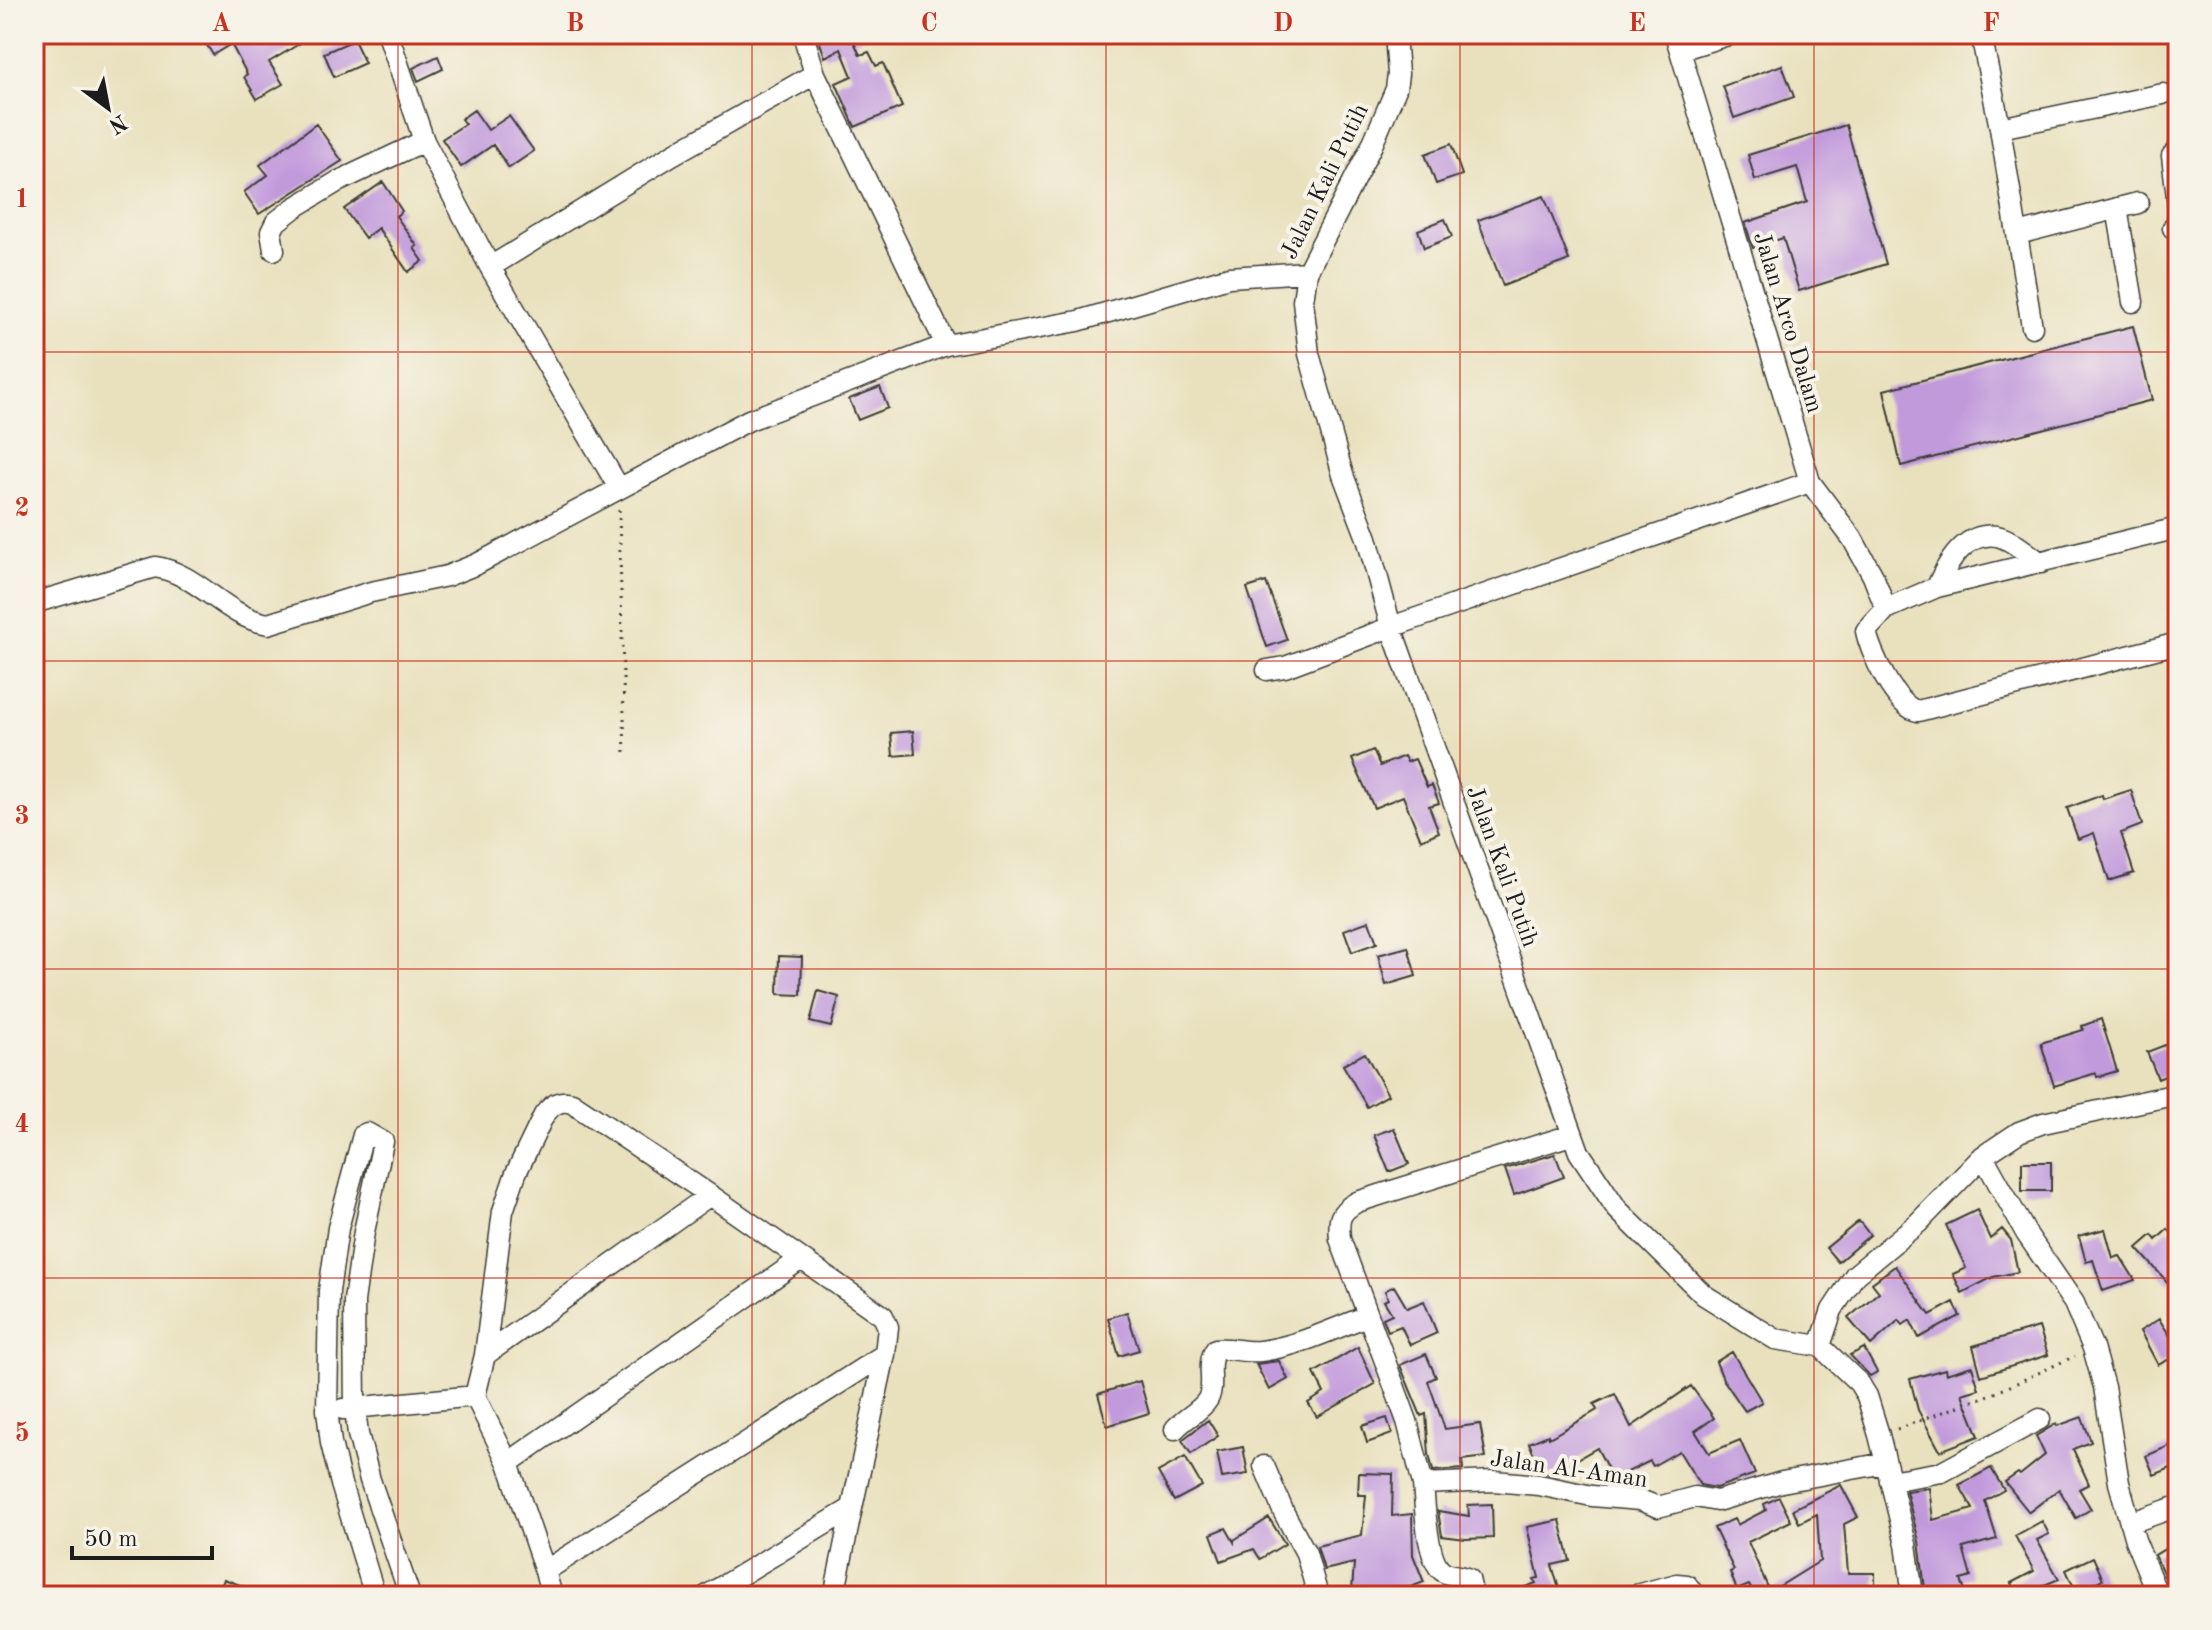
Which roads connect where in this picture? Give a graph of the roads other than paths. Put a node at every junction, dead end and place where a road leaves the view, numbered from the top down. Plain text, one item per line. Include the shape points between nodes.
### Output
1 (388, 34) edge
2 (803, 34) edge
3 (1395, 34) edge
4 (1731, 34) edge
5 (1981, 34) edge
6 (1678, 42) edge
7 (815, 74) junction
8 (2163, 94) dead end
9 (2000, 128) junction
10 (424, 141) junction
11 (2178, 149) edge
12 (2138, 203) dead end
13 (2178, 205) edge
14 (2117, 208) junction
15 (2018, 234) junction
16 (274, 250) dead end
17 (490, 267) junction
18 (1307, 272) junction
19 (2133, 302) dead end
20 (2032, 327) dead end
21 (946, 345) junction
22 (1810, 482) junction
23 (619, 488) junction
24 (2178, 528) edge
25 (2041, 563) junction
26 (1937, 587) junction
27 (34, 603) edge
28 (1886, 609) junction
29 (1391, 627) junction
30 (2178, 643) edge
31 (1267, 670) dead end
32 (2178, 1094) edge
33 (1571, 1135) junction
34 (1983, 1156) junction
35 (710, 1195) junction
36 (801, 1259) junction
37 (1367, 1316) junction
38 (1820, 1346) junction
39 (885, 1354) junction
40 (485, 1355) junction
41 (475, 1396) junction
42 (355, 1409) junction
43 (327, 1410) junction
44 (2040, 1419) dead end
45 (1175, 1429) dead end
46 (508, 1463) junction
47 (1264, 1466) dead end
48 (1888, 1472) junction
49 (1423, 1484) junction
50 (2178, 1506) edge
51 (852, 1508) junction
52 (2130, 1523) junction
53 (545, 1571) junction
54 (375, 1596) edge
55 (410, 1596) edge
56 (552, 1596) edge
57 (706, 1596) edge
58 (834, 1596) edge
59 (1318, 1596) edge
60 (1473, 1596) edge
61 (1632, 1596) edge
62 (1695, 1596) edge
63 (1913, 1596) edge
64 (2158, 1596) edge

1 - 10 street
2 - 7 street
3 - 18 street, Jalan Kali Putih via 1396,89
4 - 6 street
5 - 9 street
6 - 22 street, Jalan Arco Dalam
7 - 17 street
7 - 21 street
8 - 9 street
9 - 15 street
10 - 16 street via 294,208 271,232
10 - 17 street
11 - 13 street via 2172,156
12 - 14 street
14 - 15 street
14 - 19 street
15 - 20 street
17 - 23 street
18 - 21 street via 1229,277 1078,321
18 - 29 street, Jalan Kali Putih via 1303,313 1309,354
21 - 23 street via 749,420
22 - 28 street, Jalan Arco Dalam via 1852,538
22 - 29 street
23 - 27 street via 447,576 359,595 268,624 251,621 169,569 155,567
24 - 25 street
25 - 26 street
25 - 26 street via 1997,536 1973,539 1959,549
26 - 28 street
28 - 30 street via 1866,631 1868,643 1909,710
29 - 31 street
29 - 33 street, Jalan Kali Putih
32 - 34 street via 2043,1123
33 - 37 street via 1343,1209 1340,1239
33 - 38 street, Jalan Kali Putih via 1617,1209 1704,1295 1775,1339
34 - 38 street via 1918,1223 1855,1275 1832,1310
34 - 52 street via 2074,1303 2093,1348
35 - 36 street
35 - 40 street
35 - 40 street via 572,1103 552,1105 516,1173 503,1211
36 - 39 street via 883,1316 888,1327
36 - 46 street
37 - 45 street via 1276,1348 1216,1349 1211,1356 1210,1394
37 - 49 street via 1407,1421
38 - 48 street via 1867,1396
39 - 51 street
39 - 53 street
40 - 41 street
41 - 42 street
41 - 46 street
42 - 43 street
42 - 43 street via 354,1301 383,1142 367,1133 338,1228 329,1291
42 - 55 street via 370,1480
43 - 54 street via 341,1484
44 - 48 street, Jalan Al-Aman via 1942,1472
46 - 53 street
47 - 59 street via 1306,1553
48 - 49 street, Jalan Al-Aman via 1782,1482 1717,1501 1695,1497 1658,1507 1539,1485
48 - 63 street
49 - 60 street via 1428,1541 1439,1567 1469,1579
50 - 52 street
51 - 57 street
51 - 58 street
52 - 64 street
53 - 56 street
61 - 62 street via 1677,1584 1687,1585

